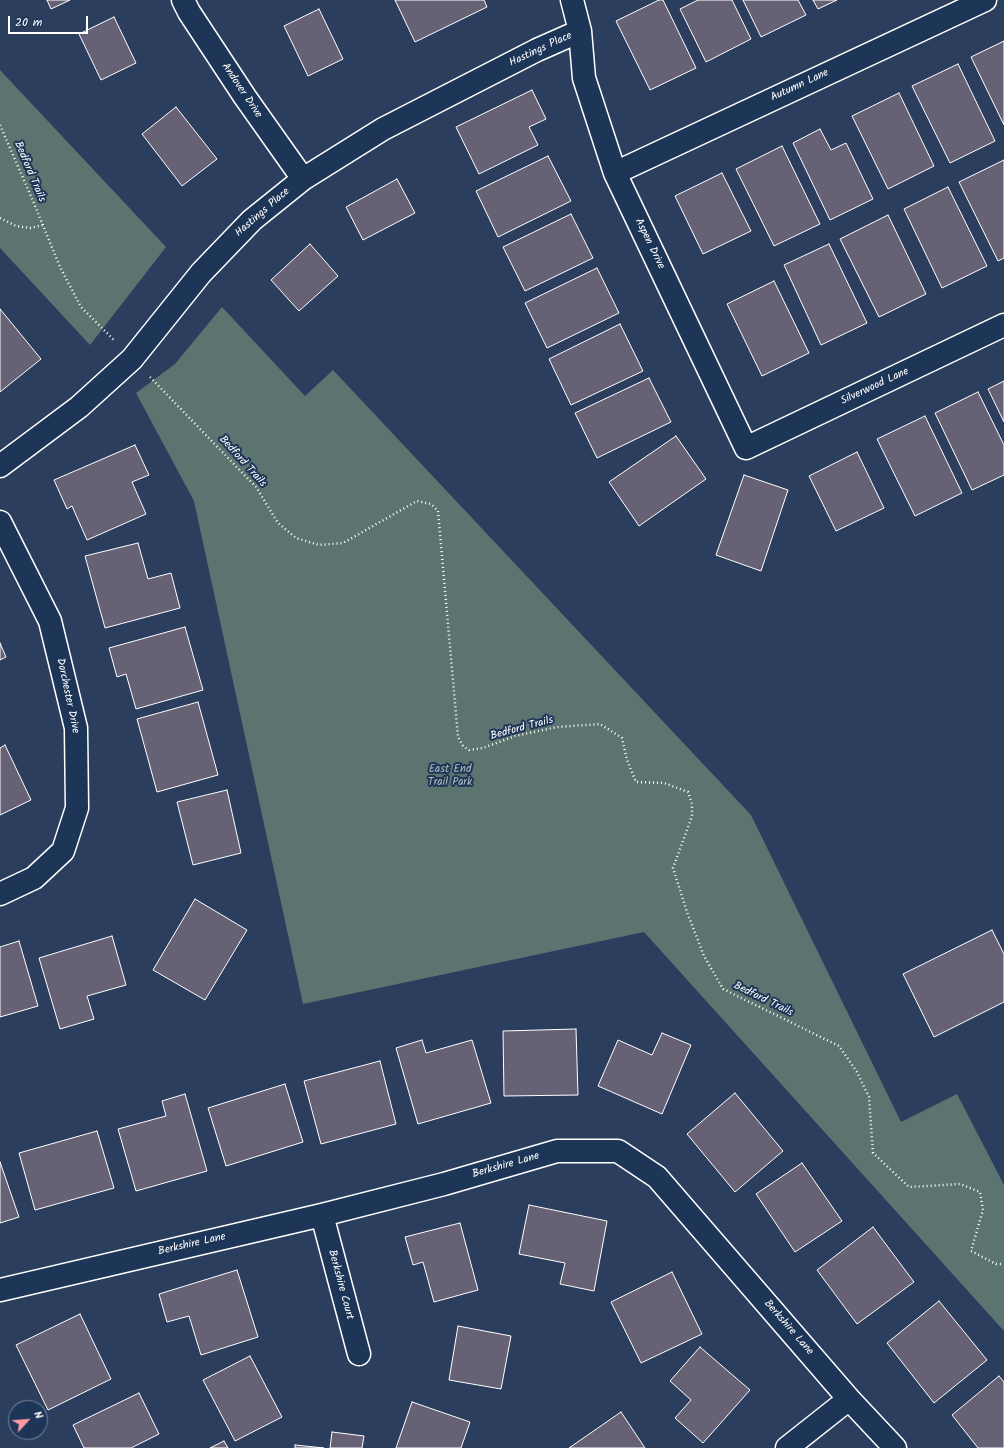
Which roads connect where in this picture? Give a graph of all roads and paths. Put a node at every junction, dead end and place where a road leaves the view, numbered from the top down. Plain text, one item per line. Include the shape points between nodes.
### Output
1 (183, 0) edge
2 (572, 0) edge
3 (985, 0) edge
4 (580, 31) junction
5 (0, 125) edge
6 (614, 173) junction
7 (303, 179) junction
8 (0, 218) edge
9 (43, 225) junction
10 (1004, 325) edge
11 (119, 344) dead end
12 (147, 375) dead end
13 (746, 448) joint
14 (0, 466) edge
15 (0, 522) edge
16 (0, 894) edge
17 (322, 1215) junction
18 (1004, 1264) edge
19 (0, 1290) edge
20 (359, 1354) dead end
21 (850, 1399) junction
22 (787, 1448) edge
23 (895, 1448) edge

1 - 7 street, Andover Drive via 245,97
2 - 4 street, Aspen Drive
3 - 6 street, Autumn Lane
4 - 6 street, Aspen Drive via 584,78
4 - 7 street, Hastings Place via 537,50 383,129
5 - 9 path, Bedford Trails
6 - 13 street, Aspen Drive
7 - 14 street, Hastings Place via 252,220 206,268 132,359 79,407
8 - 9 path via 16,226 30,228
9 - 11 path, Bedford Trails via 60,267 81,307
10 - 13 street, Silverwood Lane
12 - 18 path, Bedford Trails via 256,487 278,523 296,538 319,545 343,543 417,501 431,504 438,511 458,737 463,746 469,750 483,748 515,736 557,727 600,724 622,738 636,782 664,783 688,792 692,816 673,868 686,912 704,956 723,989 839,1046 857,1072 869,1097 873,1153 908,1187 960,1184 980,1192 983,1210 971,1251 996,1264
15 - 16 street, Dorchester Drive via 50,621 76,728 77,808 63,851 34,878
17 - 19 street, Berkshire Lane
17 - 20 street, Berkshire Court
17 - 21 street, Berkshire Lane via 444,1184 557,1151 618,1151 657,1177
21 - 22 street
21 - 23 street, Berkshire Lane

